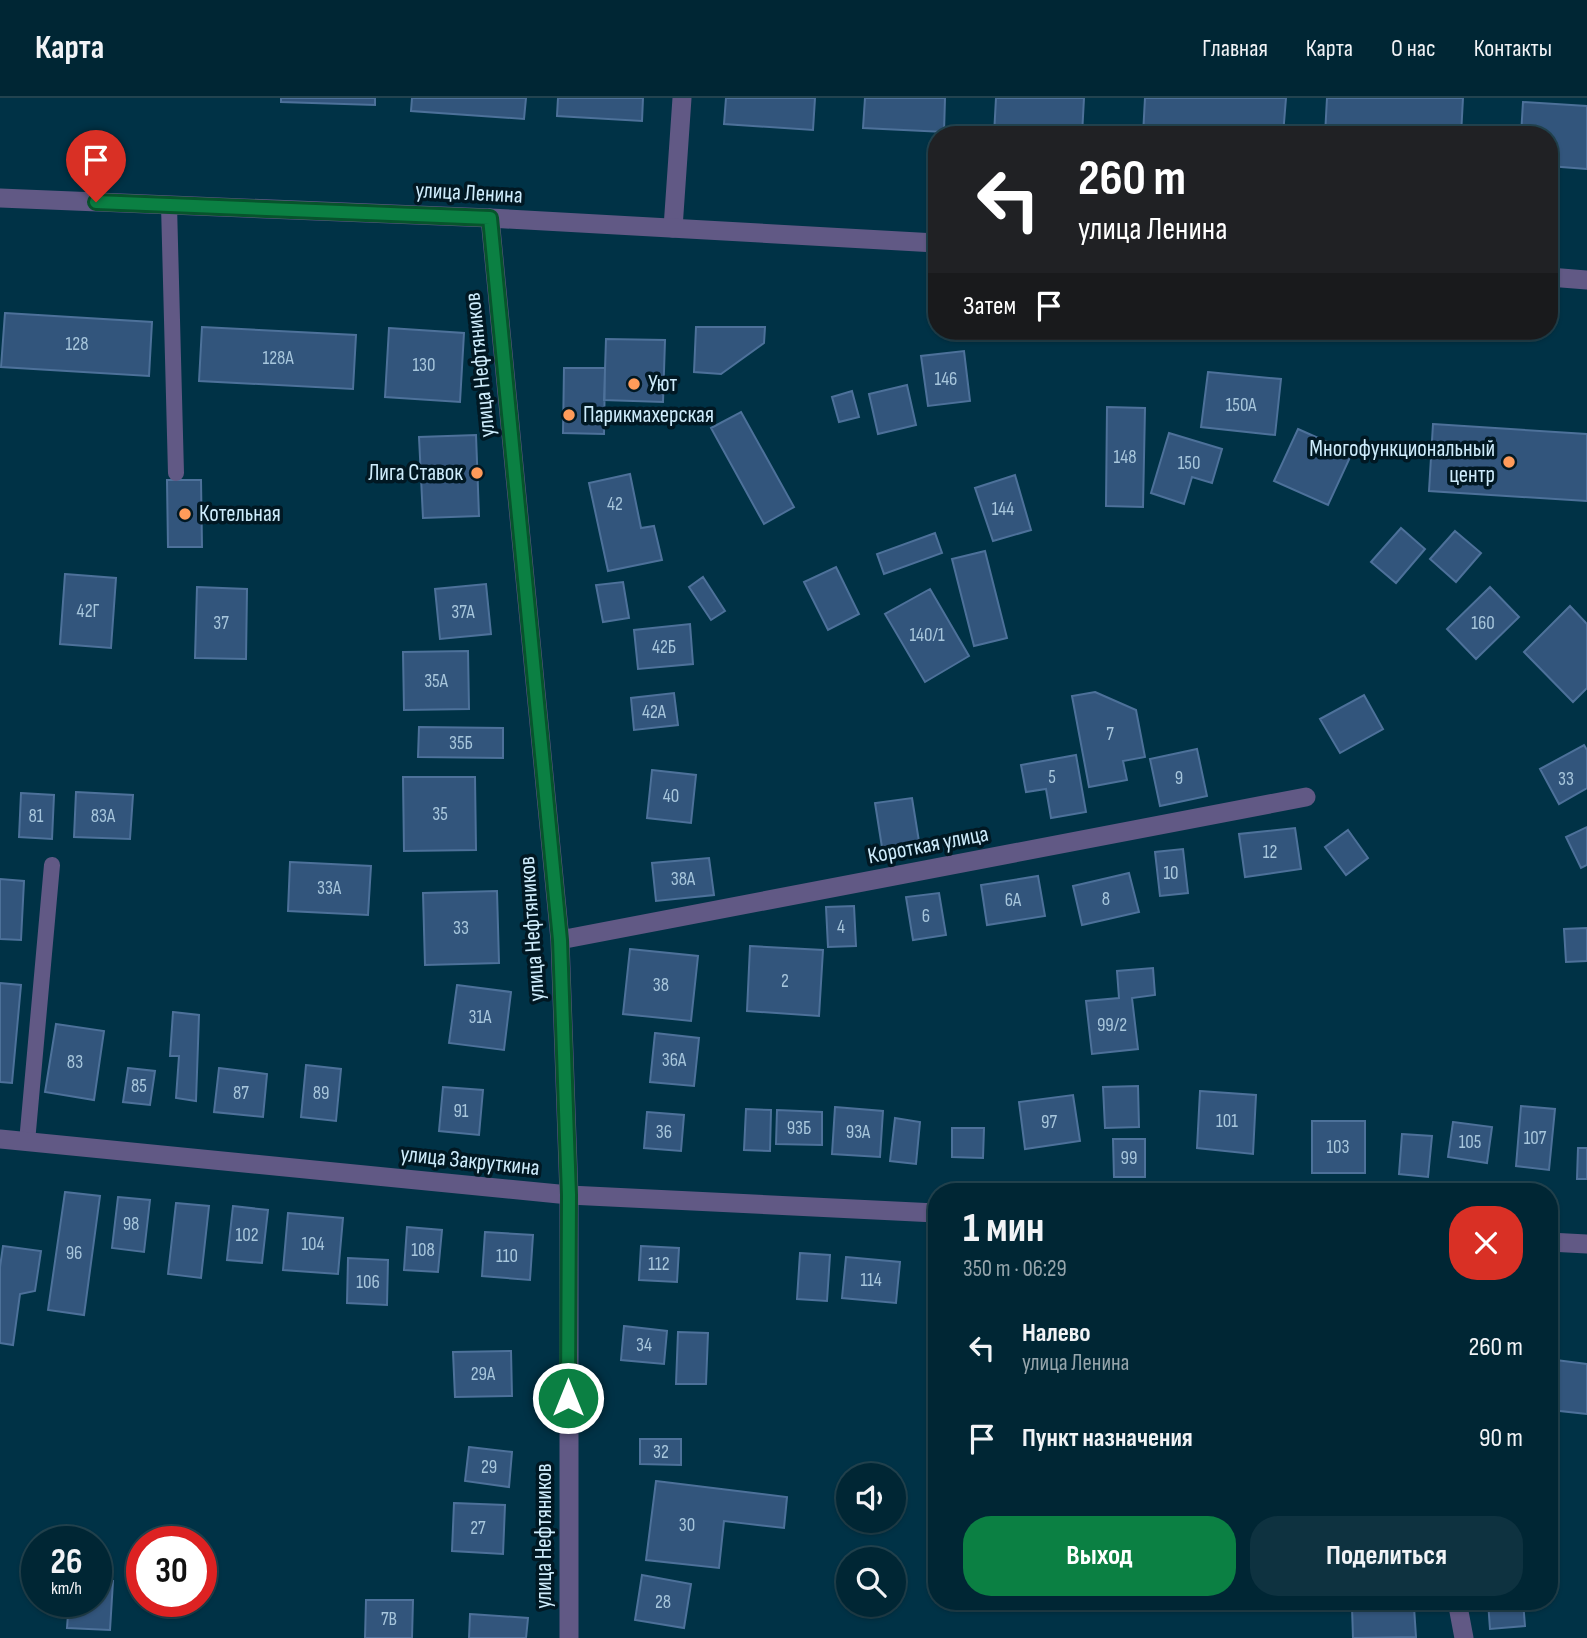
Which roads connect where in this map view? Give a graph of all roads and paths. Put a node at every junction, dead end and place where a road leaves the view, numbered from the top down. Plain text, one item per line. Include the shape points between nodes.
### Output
1 (682, 98) edge
2 (0, 198) edge
3 (169, 205) junction
4 (490, 218) junction
5 (673, 228) junction
6 (928, 243) edge
7 (1558, 278) edge
8 (1587, 280) edge
9 (176, 472) dead end
10 (1306, 797) dead end
11 (52, 865) dead end
12 (560, 940) junction
13 (0, 1139) edge
14 (27, 1142) junction
15 (569, 1195) junction
16 (928, 1213) edge
17 (1558, 1242) edge
18 (1587, 1244) edge
19 (1459, 1610) edge
20 (569, 1638) edge
21 (1464, 1638) edge

1 - 5 street
2 - 3 street, улица Ленина
3 - 4 street, улица Ленина
3 - 9 lane
4 - 5 street, улица Ленина
4 - 12 street, улица Нефтяников
5 - 6 street, улица Ленина
7 - 8 street
10 - 12 street, Короткая улица
11 - 14 lane
12 - 15 street, улица Нефтяников
13 - 14 street, улица Закруткина
14 - 15 street, улица Закруткина
15 - 16 street, улица Закруткина
15 - 20 street, улица Нефтяников
17 - 18 street
19 - 21 street

